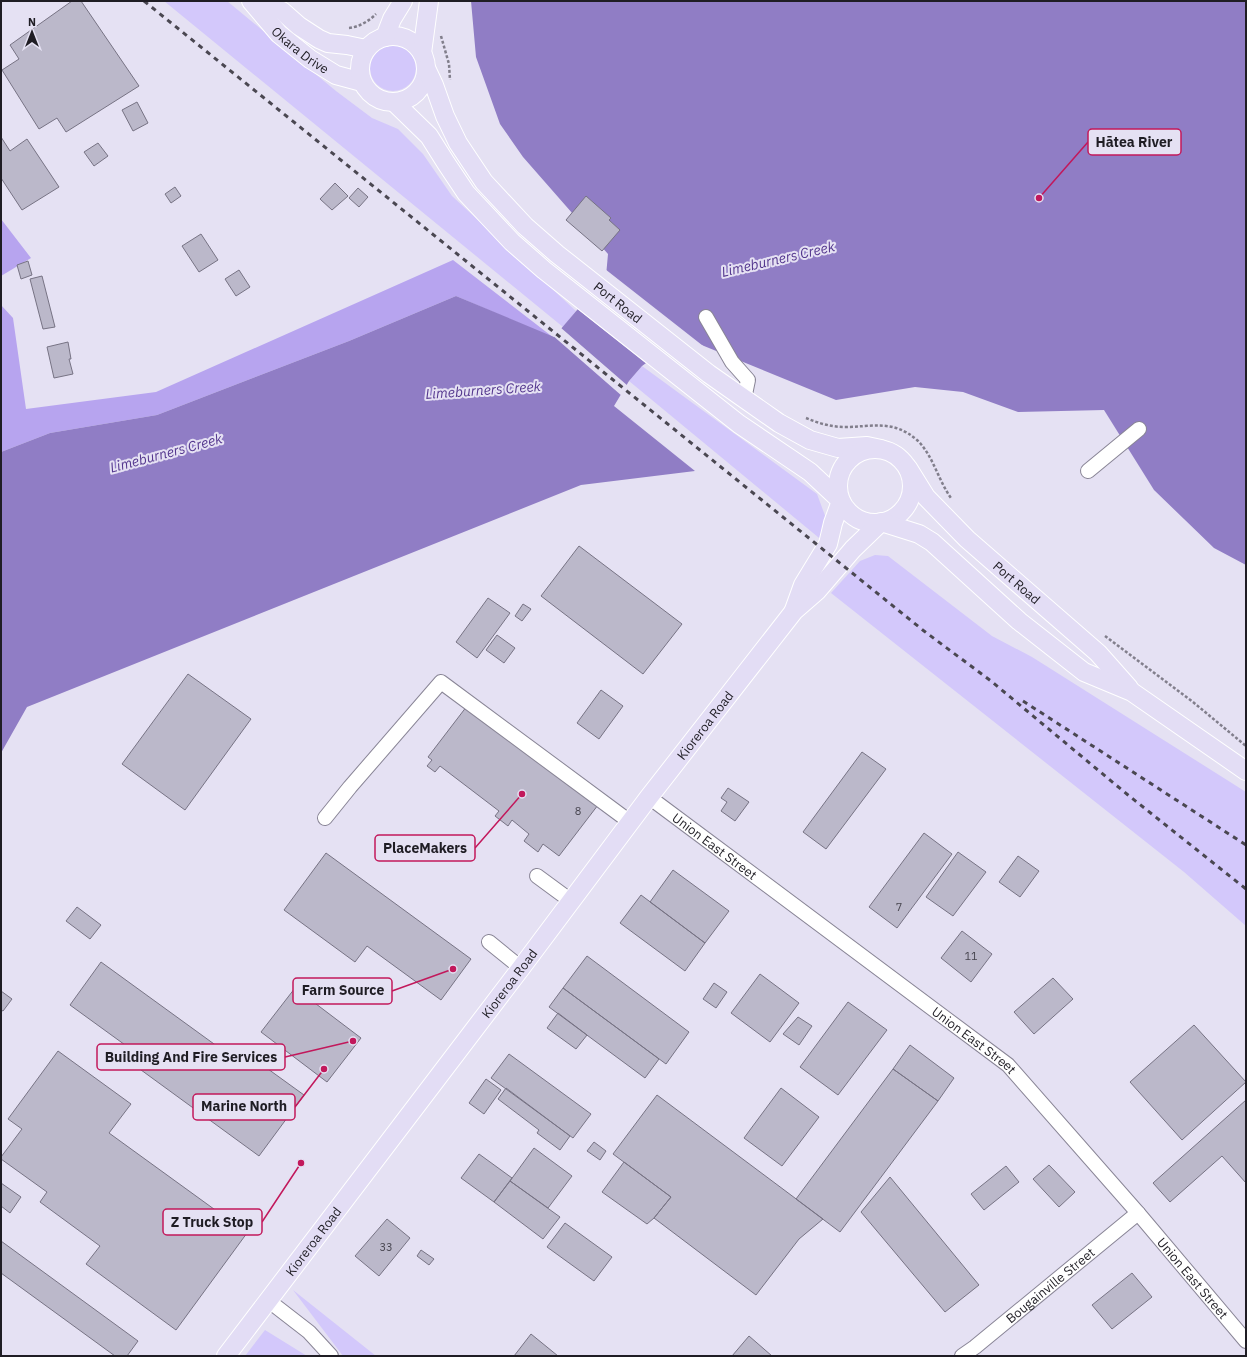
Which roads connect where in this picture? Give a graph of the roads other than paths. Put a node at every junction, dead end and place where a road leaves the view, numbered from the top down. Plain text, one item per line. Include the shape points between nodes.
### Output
1 (251, 1) edge
2 (262, 1) edge
3 (403, 1) edge
4 (429, 1) edge
5 (385, 37) junction
6 (366, 49) junction
7 (424, 61) junction
8 (362, 82) junction
9 (394, 102) junction
10 (706, 317) dead end
11 (744, 399) junction
12 (1139, 429) dead end
13 (881, 449) junction
14 (908, 468) junction
15 (1088, 471) dead end
16 (841, 501) junction
17 (882, 522) junction
18 (794, 611) junction
19 (1132, 692) junction
20 (1246, 771) edge
21 (649, 797) junction
22 (324, 818) dead end
23 (630, 822) junction
24 (537, 876) dead end
25 (571, 901) junction
26 (488, 942) dead end
27 (521, 968) junction
28 (1138, 1213) junction
29 (269, 1301) junction
30 (1246, 1341) edge
31 (226, 1356) edge
32 (331, 1356) edge
33 (962, 1356) edge

1 - 8 main road, Okara Drive via 279,34 310,59 336,75
2 - 6 main road, Okara Drive via 282,11 319,39 328,43
3 - 5 main road
4 - 7 main road
5 - 6 main road
5 - 7 main road via 396,36 406,39 415,45
6 - 8 main road via 360,65
7 - 9 main road via 425,77 417,92 410,98
7 - 11 main road, Port Road via 458,143 484,182 525,226 557,254
8 - 9 main road via 378,99
9 - 16 main road, Port Road via 429,136 466,193 512,242 738,424 810,472
10 - 11 street via 732,362 748,380
11 - 13 main road, Port Road via 810,440 838,448 867,446
12 - 15 street
13 - 14 main road, Port Road via 901,459
13 - 16 main road via 859,452 842,468 838,479
14 - 17 main road via 912,480 909,502 893,519
14 - 19 main road, Port Road via 926,497 962,534 1098,653
16 - 17 main road, Port Road via 858,519
16 - 18 main road, Kioreroa Road via 828,544 803,584
17 - 18 main road, Kioreroa Road via 817,591
17 - 19 main road, Port Road via 919,534 932,542 1019,621 1084,672
18 - 21 main road, Kioreroa Road
19 - 20 main road, Port Road
21 - 23 main road, Kioreroa Road
21 - 28 street, Union East Street via 1008,1065
22 - 23 street via 441,682
23 - 25 main road, Kioreroa Road
24 - 25 street
25 - 27 main road, Kioreroa Road
26 - 27 street
27 - 29 main road, Kioreroa Road
28 - 30 street, Union East Street
28 - 33 street, Bougainville Street
29 - 31 main road, Kioreroa Road
29 - 32 street via 309,1332

